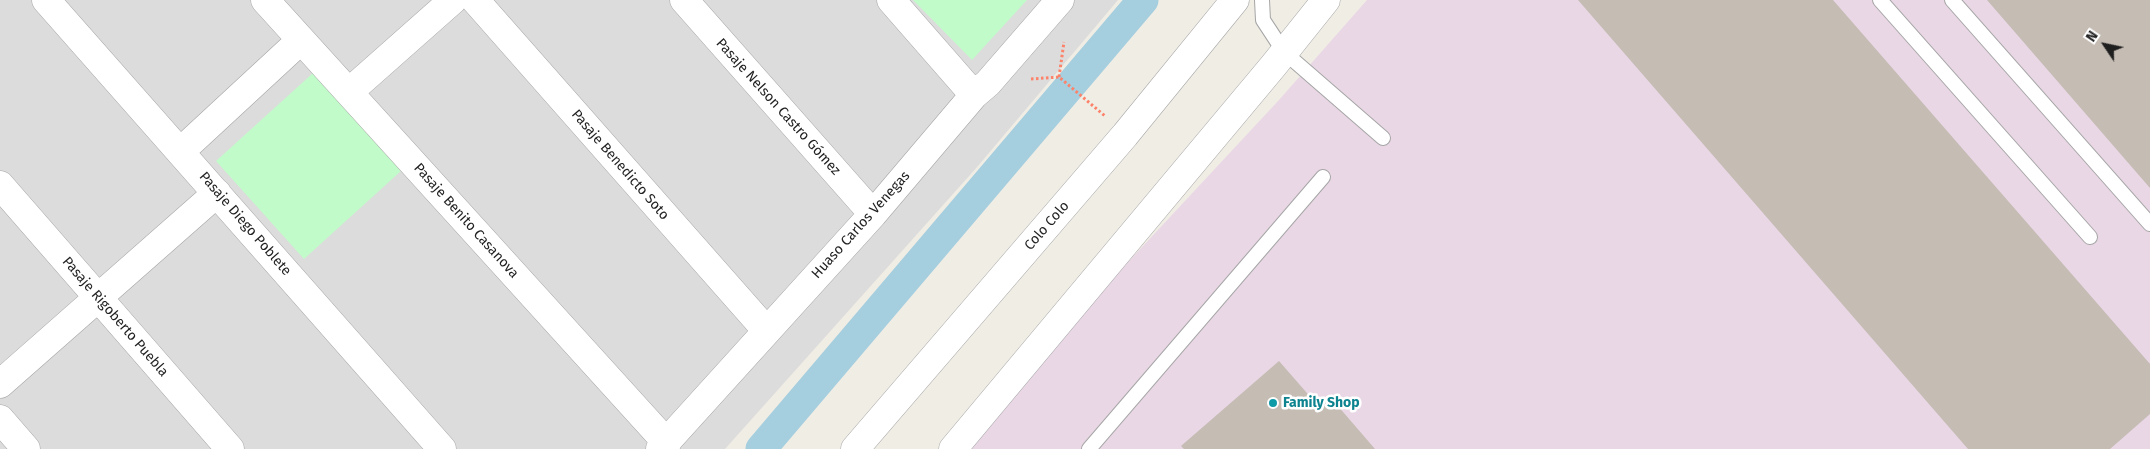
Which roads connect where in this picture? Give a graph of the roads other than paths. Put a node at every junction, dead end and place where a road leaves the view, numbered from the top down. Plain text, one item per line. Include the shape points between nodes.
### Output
1 (46, 0) edge
2 (264, 0) edge
3 (453, 0) edge
4 (475, 0) edge
5 (684, 0) edge
6 (891, 0) edge
7 (1060, 0) edge
8 (1235, 0) edge
9 (1262, 0) edge
10 (1326, 0) edge
11 (1880, 0) edge
12 (1952, 0) edge
13 (301, 40) junction
14 (1284, 52) junction
15 (348, 92) junction
16 (974, 94) junction
17 (1383, 138) dead end
18 (181, 151) junction
19 (1323, 177) dead end
20 (0, 185) edge
21 (217, 193) junction
22 (873, 214) junction
23 (2150, 224) edge
24 (2090, 237) dead end
25 (99, 297) junction
26 (766, 330) junction
27 (0, 384) edge
28 (0, 419) edge
29 (664, 446) edge
30 (26, 449) edge
31 (230, 449) edge
32 (442, 449) edge
33 (855, 449) edge
34 (953, 449) edge
35 (1089, 449) edge

1 - 18 street, Pasaje Diego Poblete
2 - 13 street, Pasaje Benito Casanova
3 - 15 street
4 - 26 street, Pasaje Benedicto Soto
5 - 22 street, Pasaje Nelson Castro Gómez
6 - 16 street
7 - 16 street, Huaso Carlos Venegas via 988,83
8 - 33 street, Colo Colo via 1126,135
9 - 14 lane via 1263,20
10 - 14 street
11 - 24 lane
12 - 23 lane
13 - 15 street, Pasaje Benito Casanova
13 - 18 street
14 - 17 lane
14 - 34 street
15 - 29 street, Pasaje Benito Casanova
16 - 22 street, Huaso Carlos Venegas
18 - 21 street, Pasaje Diego Poblete
19 - 35 lane
20 - 25 street, Pasaje Rigoberto Puebla
21 - 25 street
21 - 32 street, Pasaje Diego Poblete
22 - 26 street, Huaso Carlos Venegas
25 - 27 street
25 - 31 street, Pasaje Rigoberto Puebla
26 - 29 street, Huaso Carlos Venegas
28 - 30 street

